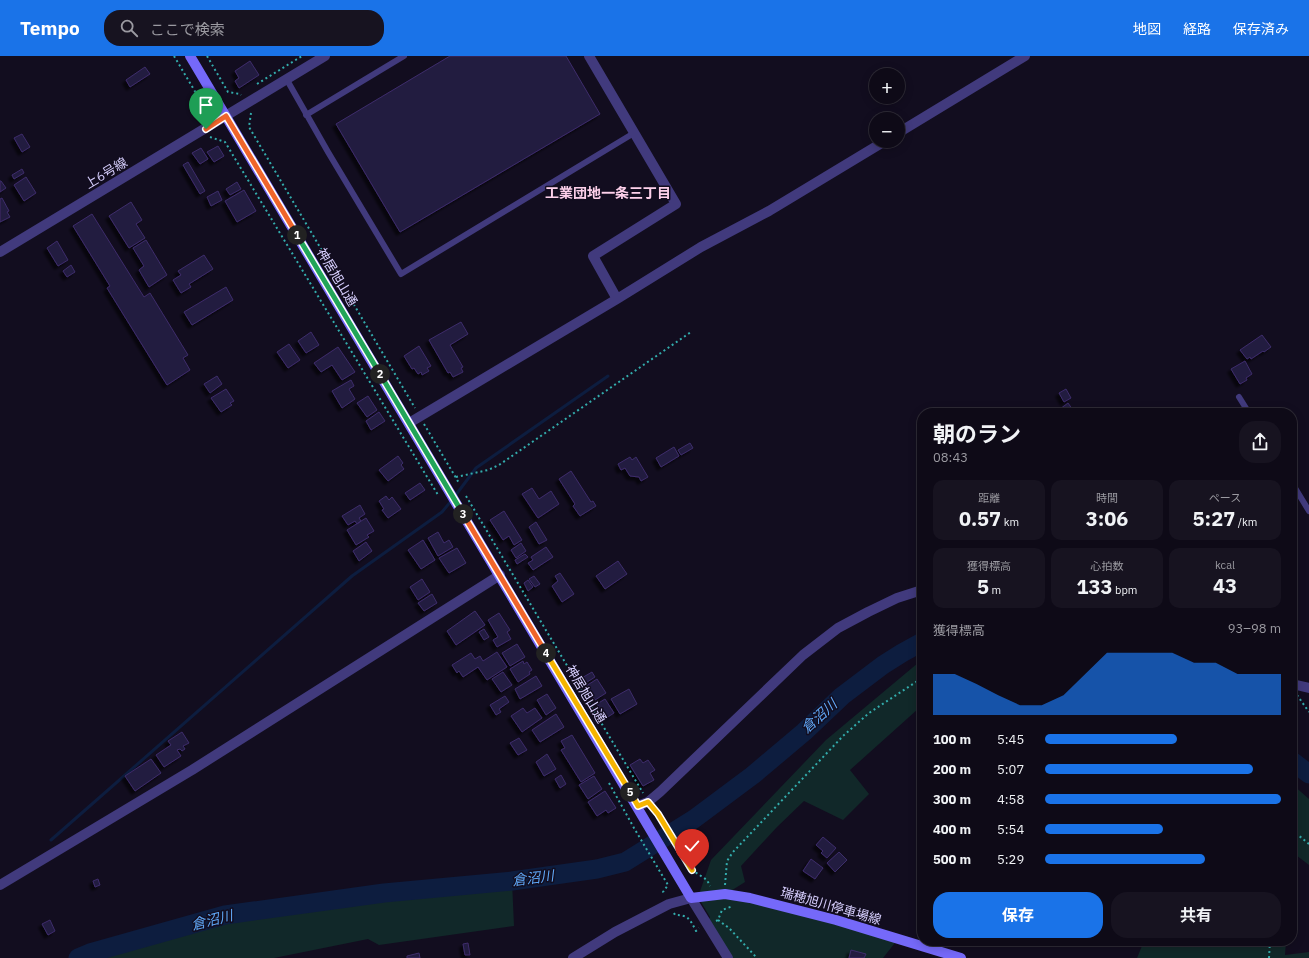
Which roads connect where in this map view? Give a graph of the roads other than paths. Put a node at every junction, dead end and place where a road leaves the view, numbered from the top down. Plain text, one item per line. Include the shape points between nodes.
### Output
1 (190, 56) edge
2 (325, 56) edge
3 (404, 56) edge
4 (589, 56) edge
5 (1026, 56) edge
6 (287, 80) junction
7 (306, 115) junction
8 (226, 116) junction
9 (905, 129) edge
10 (634, 133) junction
11 (873, 148) edge
12 (0, 252) edge
13 (617, 299) junction
14 (1239, 397) dead end
15 (1246, 408) edge
16 (409, 423) junction
17 (1297, 491) edge
18 (1309, 511) edge
19 (500, 575) junction
20 (917, 592) edge
21 (1297, 688) edge
22 (1309, 688) edge
23 (638, 806) junction
24 (0, 885) edge
25 (692, 898) junction
26 (917, 945) edge
27 (922, 946) edge
28 (573, 958) edge
29 (728, 958) edge
30 (961, 958) edge

1 - 8 main road, 神居旭山通
2 - 6 street, 上6号線
3 - 7 lane
4 - 10 street
5 - 9 street
6 - 7 lane
6 - 8 street, 上6号線
7 - 10 lane via 401,274
8 - 12 street, 上6号線
8 - 16 main road, 神居旭山通
10 - 13 street via 676,204 593,256
11 - 13 street via 769,211 701,246
13 - 16 street
14 - 15 lane
16 - 19 main road, 神居旭山通
17 - 18 lane
19 - 23 main road, 神居旭山通
19 - 24 street via 192,770
20 - 23 street via 896,598 838,628 809,650 660,792
21 - 22 street
23 - 25 main road, 神居旭山通
25 - 26 main road, 瑞穂旭川停車場線 via 725,894 750,898
25 - 28 street via 669,904
25 - 29 street
27 - 30 main road, 瑞穂旭川停車場線

